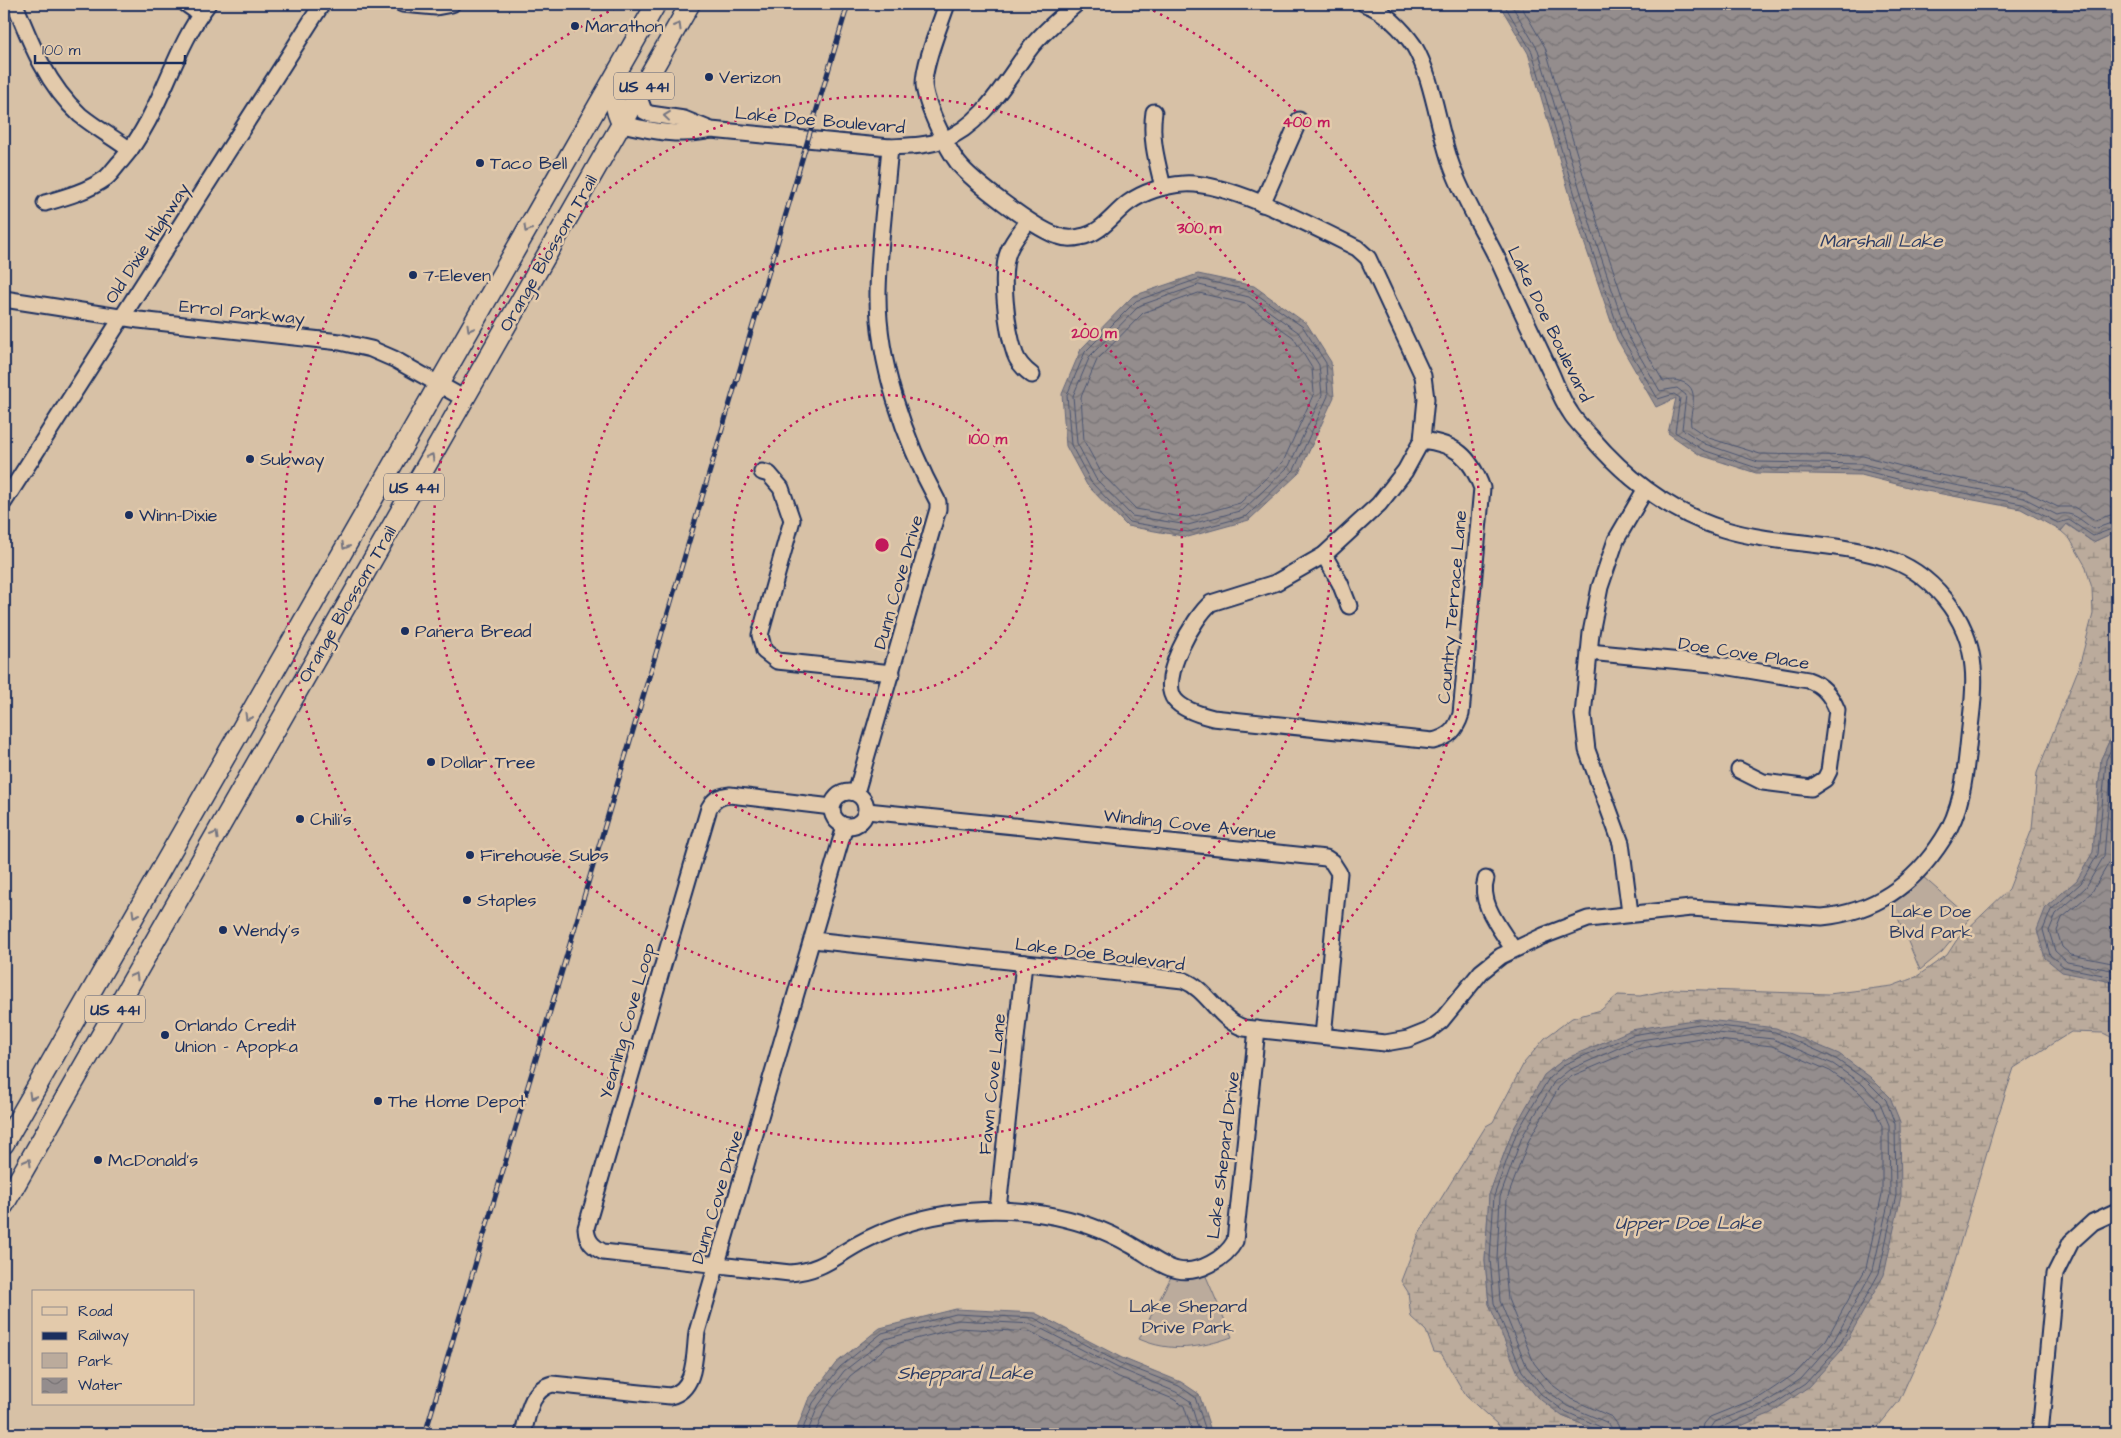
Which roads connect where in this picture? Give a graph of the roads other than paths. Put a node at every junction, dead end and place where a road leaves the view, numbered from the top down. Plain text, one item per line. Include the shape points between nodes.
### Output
1 (14, 4) edge
2 (186, 4) edge
3 (322, 4) edge
4 (402, 4) edge
5 (452, 4) edge
6 (656, 4) edge
7 (690, 4) edge
8 (947, 4) edge
9 (1076, 4) edge
10 (1365, 4) edge
11 (4, 8) edge
12 (204, 9) edge
13 (617, 70) junction
14 (640, 91) junction
15 (1154, 112) dead end
16 (1299, 120) dead end
17 (588, 122) junction
18 (622, 124) junction
19 (711, 130) junction
20 (943, 140) junction
21 (890, 147) junction
22 (130, 150) junction
23 (597, 168) junction
24 (1163, 187) junction
25 (46, 204) dead end
26 (1262, 204) junction
27 (1028, 220) junction
28 (4, 299) edge
29 (122, 317) junction
30 (1032, 375) dead end
31 (438, 384) junction
32 (464, 399) junction
33 (1422, 440) junction
34 (762, 472) dead end
35 (1645, 490) junction
36 (4, 502) edge
37 (1324, 555) junction
38 (1349, 606) dead end
39 (298, 630) junction
40 (1589, 652) junction
41 (892, 673) junction
42 (272, 675) junction
43 (303, 681) junction
44 (278, 725) junction
45 (1739, 770) dead end
46 (856, 793) junction
47 (832, 807) junction
48 (866, 811) junction
49 (846, 826) junction
50 (1486, 879) dead end
51 (1630, 914) junction
52 (813, 940) junction
53 (1513, 949) junction
54 (1024, 963) junction
55 (1257, 1030) junction
56 (1323, 1036) junction
57 (4, 1144) edge
58 (4, 1205) edge
59 (998, 1209) junction
60 (2117, 1211) edge
61 (717, 1264) junction
62 (523, 1434) edge
63 (2040, 1434) edge

1 - 11 street
1 - 22 street via 34,52 55,87 80,114
2 - 12 street
3 - 29 street, Old Dixie Highway
4 - 5 street via 436,7
6 - 13 main road, Orange Blossom Trail / US 441
14 -> 7 main road, Orange Blossom Trail / US 441
8 - 20 street via 924,82
9 - 20 street, Lake Doe Boulevard via 1033,46 993,100 968,125
10 - 35 street, Lake Doe Boulevard via 1386,17 1413,46 1424,68 1452,167 1570,412 1610,459
12 - 22 street via 180,48 161,97
13 - 17 main road, Orange Blossom Trail / US 441
13 - 18 main road via 615,111
14 - 18 main road, Orange Blossom Trail / US 441
19 -> 14 street, Lake Doe Boulevard via 684,119 644,112
15 - 24 street via 1153,144
16 - 26 street
17 - 23 main road via 600,143
17 -> 31 main road, Orange Blossom Trail / US 441
18 - 19 street, Lake Doe Boulevard via 671,133
18 - 23 main road, Orange Blossom Trail / US 441
19 - 21 street, Lake Doe Boulevard
20 - 21 street, Lake Doe Boulevard
20 - 27 street via 964,170
21 - 41 street, Dunn Cove Drive via 878,293 882,329 899,411 914,453 938,502
22 - 25 street via 107,178
23 - 32 main road, Orange Blossom Trail / US 441
24 - 26 street via 1185,184 1220,188
24 - 27 street via 1129,202 1102,228 1083,237 1069,239 1056,236
26 - 33 street via 1356,248 1368,258 1423,376 1426,400
27 - 30 street via 1008,250 1005,270 1007,309 1015,354 1021,366
28 - 29 street, Errol Parkway
29 - 31 street, Errol Parkway via 340,342 394,359
29 - 36 street, Old Dixie Highway
31 - 32 street, Errol Parkway
31 -> 39 main road, Orange Blossom Trail / US 441
43 -> 32 main road, Orange Blossom Trail / US 441
33 - 37 street via 1405,471 1379,504
33 - 37 street, Country Terrace Lane via 1450,446 1462,454 1471,463 1482,488 1461,714 1452,732 1444,738 1433,741 1213,718 1187,708 1173,697 1171,687 1176,658 1203,610 1211,603 1274,583
34 - 41 street via 769,474 781,488 792,520 760,635 764,651 777,661
35 - 40 street via 1625,522 1607,564 1594,614
35 - 51 street, Lake Doe Boulevard via 1668,506 1722,528 1752,536 1884,557 1914,571 1935,586 1960,622 1973,664 1974,694 1955,815 1946,836 1929,859 1896,892 1858,911 1822,917 1691,908
37 - 38 street
39 - 42 main road, Orange Blossom Trail / US 441
39 - 43 main road via 294,660
40 - 45 street, Doe Cove Place via 1712,664 1808,680 1822,687 1837,710 1829,771 1825,779 1811,788 1763,782
40 - 51 street via 1584,732 1590,758 1621,842
41 - 46 street, Dunn Cove Drive
42 - 44 main road via 282,687 284,699
42 -> 57 main road, Orange Blossom Trail / US 441
43 - 44 main road, Orange Blossom Trail / US 441
58 -> 44 main road, Orange Blossom Trail / US 441
46 - 47 street via 841,794
46 - 48 street via 864,800
47 - 49 street via 834,817
47 - 61 street, Yearling Cove Loop via 730,795 720,796 709,808 586,1228 587,1238 604,1252
48 - 49 street via 862,821
48 - 56 street, Winding Cove Avenue via 1326,858 1339,873
49 - 52 street, Dunn Cove Drive
50 - 53 street via 1484,899
51 - 53 street, Lake Doe Boulevard via 1588,919
52 - 54 street, Lake Doe Boulevard
52 - 61 street, Dunn Cove Drive
53 - 56 street, Lake Doe Boulevard via 1485,969 1441,1021 1428,1031 1393,1043
54 - 55 street, Lake Doe Boulevard via 1182,980 1202,990 1228,1020
54 - 59 street, Fawn Cove Lane
55 - 56 street, Lake Doe Boulevard
55 - 59 street, Lake Shepard Drive via 1235,1241 1215,1261 1190,1270 1169,1268 1130,1244 1072,1220
59 - 61 street, Lake Shepard Drive via 941,1215 892,1229 858,1244 817,1269 803,1272
60 - 63 street via 2093,1222 2071,1242 2055,1274
61 - 62 street, Dunn Cove Drive via 697,1332 690,1382 682,1392 670,1396 552,1384 540,1388 533,1399

